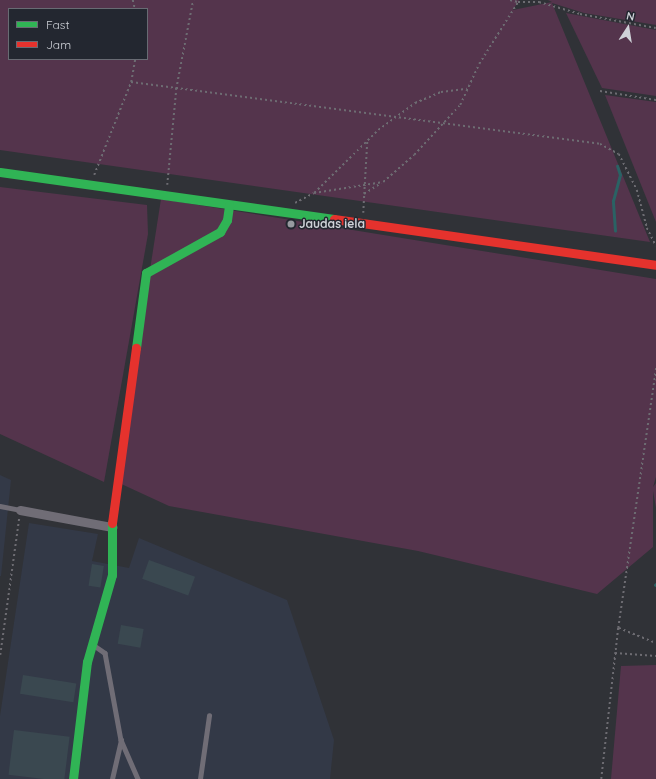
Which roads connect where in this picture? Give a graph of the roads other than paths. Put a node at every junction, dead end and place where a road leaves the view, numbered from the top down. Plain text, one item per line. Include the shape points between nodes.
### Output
1 (0, 172) edge
2 (229, 204) junction
3 (656, 265) edge
4 (0, 506) edge
5 (20, 510) joint
6 (112, 528) junction
7 (93, 645) junction
8 (209, 716) dead end
9 (121, 740) junction
10 (73, 779) edge
11 (112, 779) edge
12 (138, 779) edge
13 (200, 779) edge

1 - 2 main road
2 - 3 main road
2 - 6 main road via 227,220 220,232 146,273
4 - 5 lane
5 - 6 street
6 - 7 main road via 112,575 106,606
7 - 9 lane via 105,653
7 - 10 main road via 88,662
8 - 13 lane
9 - 11 lane
9 - 12 lane

